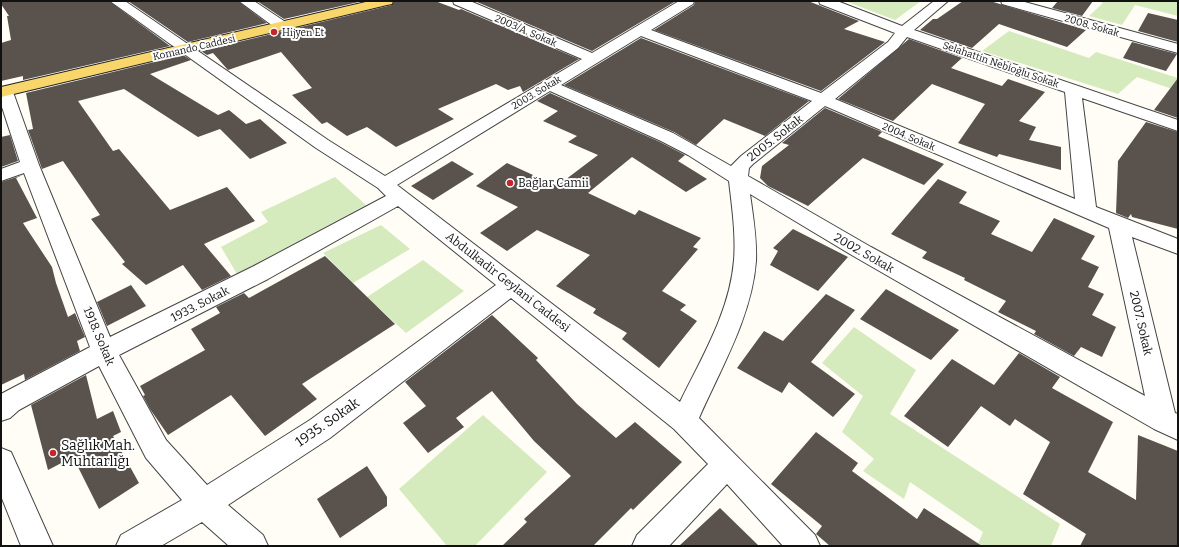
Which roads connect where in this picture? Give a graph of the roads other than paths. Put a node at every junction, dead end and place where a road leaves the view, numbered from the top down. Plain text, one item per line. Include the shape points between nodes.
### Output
1 (116, 1) edge
2 (245, 1) edge
3 (387, 1) edge
4 (460, 1) edge
5 (688, 1) edge
6 (825, 1) edge
7 (942, 1) edge
8 (1007, 1) edge
9 (282, 26) junction
10 (638, 30) junction
11 (904, 31) junction
12 (187, 49) junction
13 (1178, 49) edge
14 (592, 58) junction
15 (548, 85) junction
16 (1073, 89) junction
17 (3, 92) edge
18 (824, 100) junction
19 (1178, 126) edge
20 (30, 165) junction
21 (1, 175) edge
22 (738, 178) junction
23 (392, 190) junction
24 (1086, 211) junction
25 (1119, 224) junction
26 (1178, 247) edge
27 (512, 285) junction
28 (104, 351) junction
29 (1, 410) edge
30 (684, 421) junction
31 (1171, 425) edge
32 (1, 461) edge
33 (727, 464) junction
34 (204, 504) junction
35 (37, 546) edge
36 (132, 546) edge
37 (252, 546) edge
38 (648, 546) edge
39 (804, 546) edge

1 - 12 street, Abdulkadir Geylani Caddesi
2 - 9 street
3 - 9 main road, Komando Caddesi
4 - 14 street, 2003/A. Sokak
5 - 10 street, 2003. Sokak
6 - 11 street, Selahattin Nebioğlu Sokak
7 - 11 street, 2005. Sokak
8 - 13 street, 2008. Sokak
9 - 12 main road, Komando Caddesi
10 - 14 street, 2003. Sokak
10 - 18 street, 2004. Sokak
11 - 16 street, Selahattin Nebioğlu Sokak
11 - 18 street, 2005. Sokak via 893,45
12 - 17 main road, Komando Caddesi
12 - 23 street, Abdulkadir Geylani Caddesi
14 - 15 street, 2003. Sokak
15 - 22 street, 2002. Sokak via 694,150
15 - 23 street, 2003. Sokak
16 - 19 street, Selahattin Nebioğlu Sokak
16 - 24 street
17 - 20 street, 1918. Sokak
18 - 22 street, 2005. Sokak via 747,160 740,167
18 - 24 street, 2004. Sokak
20 - 21 street
20 - 28 street, 1918. Sokak
22 - 30 street via 745,236 739,292 731,321
22 - 31 street, 2002. Sokak via 870,256
23 - 27 street, Abdulkadir Geylani Caddesi
23 - 28 street, 1933. Sokak via 260,273
24 - 25 street, 2004. Sokak
25 - 26 street, 2004. Sokak
25 - 31 street, 2007. Sokak
27 - 30 street, Abdulkadir Geylani Caddesi
27 - 34 street, 1935. Sokak via 320,429
28 - 29 street, 1933. Sokak via 10,402
28 - 34 street, 1918. Sokak via 156,449
30 - 33 street, Abdulkadir Geylani Caddesi
32 - 35 street
33 - 38 street
33 - 39 street, Abdulkadir Geylani Caddesi
34 - 36 street, 1935. Sokak
34 - 37 street, 1918. Sokak

